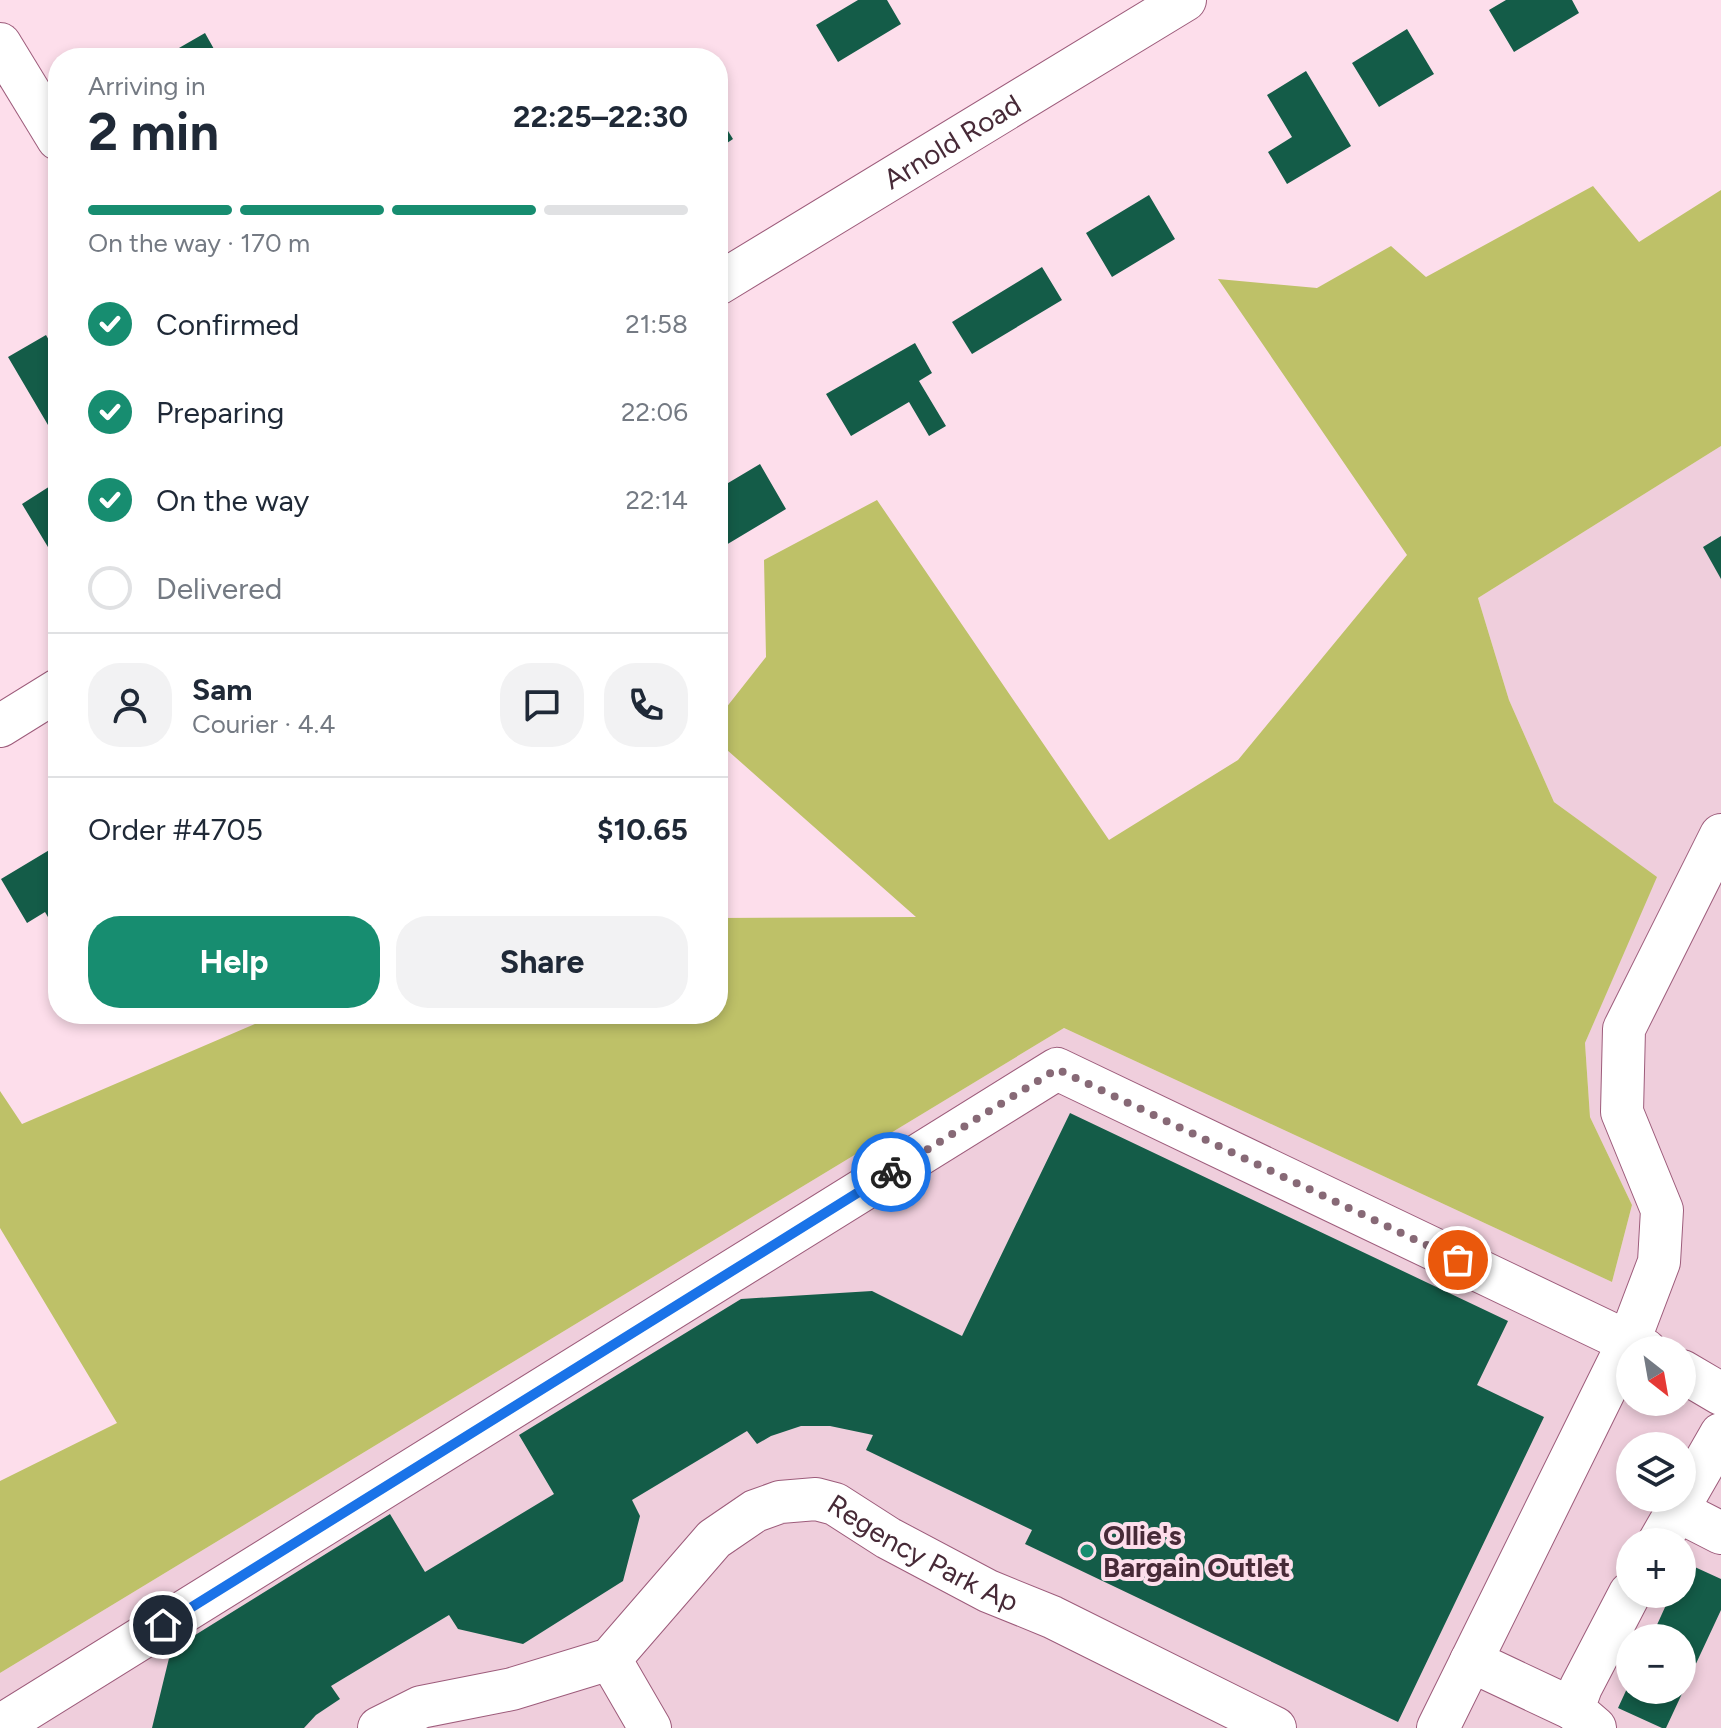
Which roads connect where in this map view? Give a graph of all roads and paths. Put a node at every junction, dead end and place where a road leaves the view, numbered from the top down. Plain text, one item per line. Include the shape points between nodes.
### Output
1 (1185, 0) edge
2 (1135, 13) edge
3 (0, 44) edge
4 (48, 123) edge
5 (728, 278) edge
6 (48, 696) edge
7 (0, 726) edge
8 (1721, 835) edge
9 (1616, 1336) edge
10 (1640, 1336) edge
11 (1696, 1379) edge
12 (1616, 1386) edge
13 (1721, 1394) edge
14 (1721, 1434) edge
15 (1668, 1526) edge
16 (1721, 1533) edge
17 (1622, 1608) edge
18 (610, 1659) junction
19 (1471, 1661) junction
20 (1584, 1719) edge
21 (0, 1726) edge
22 (379, 1728) edge
23 (650, 1728) edge
24 (1275, 1728) edge
25 (1438, 1728) edge

1 - 2 street, Arnold Road
2 - 5 street, Arnold Road
3 - 4 street
6 - 7 street
8 - 10 street via 1624,1029 1622,1112 1662,1210 1659,1262
9 - 21 street via 1057,1069
11 - 13 street
12 - 19 street
14 - 15 street
15 - 16 street
17 - 20 street via 1581,1687
18 - 22 street via 512,1689 421,1707
18 - 23 street
18 - 24 street, Regency Park Ap via 714,1539 755,1511 780,1502 816,1499 835,1504 988,1591 1052,1617
19 - 20 street
19 - 25 street

